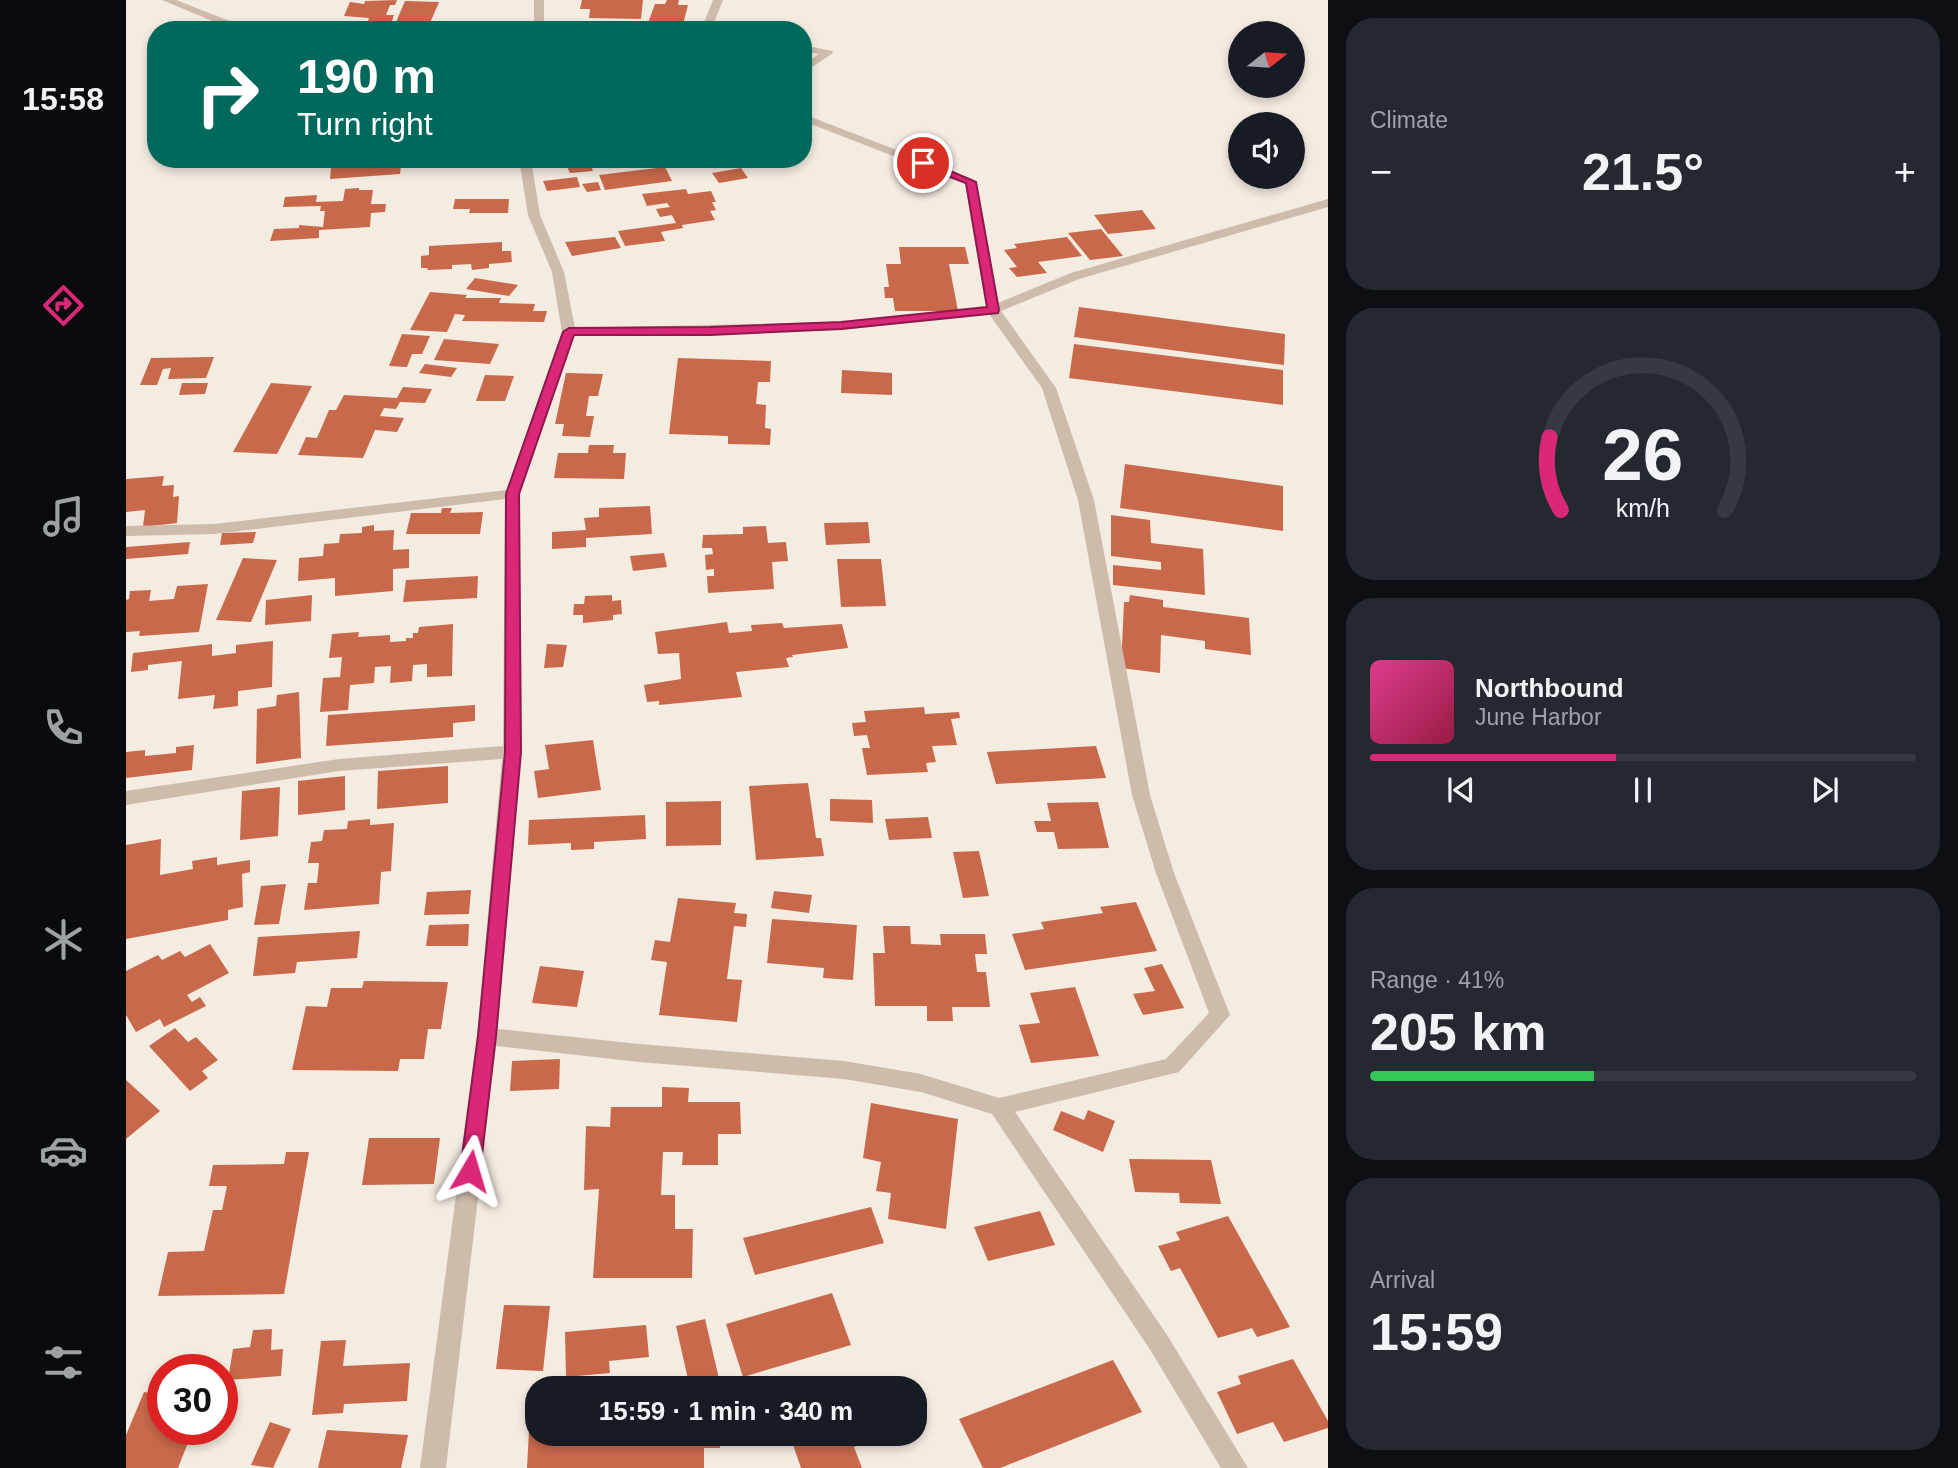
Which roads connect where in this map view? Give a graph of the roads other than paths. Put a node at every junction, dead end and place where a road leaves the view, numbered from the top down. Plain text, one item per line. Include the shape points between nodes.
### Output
1 (167, 0) edge
2 (539, 0) edge
3 (718, 0) edge
4 (221, 21) edge
5 (539, 21) edge
6 (710, 21) edge
7 (812, 50) edge
8 (812, 64) edge
9 (812, 120) edge
10 (526, 168) edge
11 (1328, 203) edge
12 (993, 310) junction
13 (569, 332) junction
14 (513, 494) junction
15 (126, 531) edge
16 (513, 752) junction
17 (126, 798) edge
18 (487, 1036) junction
19 (999, 1107) junction
20 (433, 1468) edge
21 (1235, 1468) edge

1 - 4 street
2 - 5 street
3 - 6 street
7 - 8 street via 828,53
9 - 12 street via 971,182
10 - 13 street via 534,215 558,272
11 - 12 street via 1075,276
12 - 13 street via 841,326
12 - 19 street via 1049,388 1087,500 1141,795 1165,873 1220,1015 1172,1066
13 - 14 street
14 - 15 street via 214,529
14 - 16 street
16 - 17 street via 340,765
16 - 18 street
18 - 19 street via 844,1070 921,1083
18 - 20 street
19 - 21 street via 1158,1343

